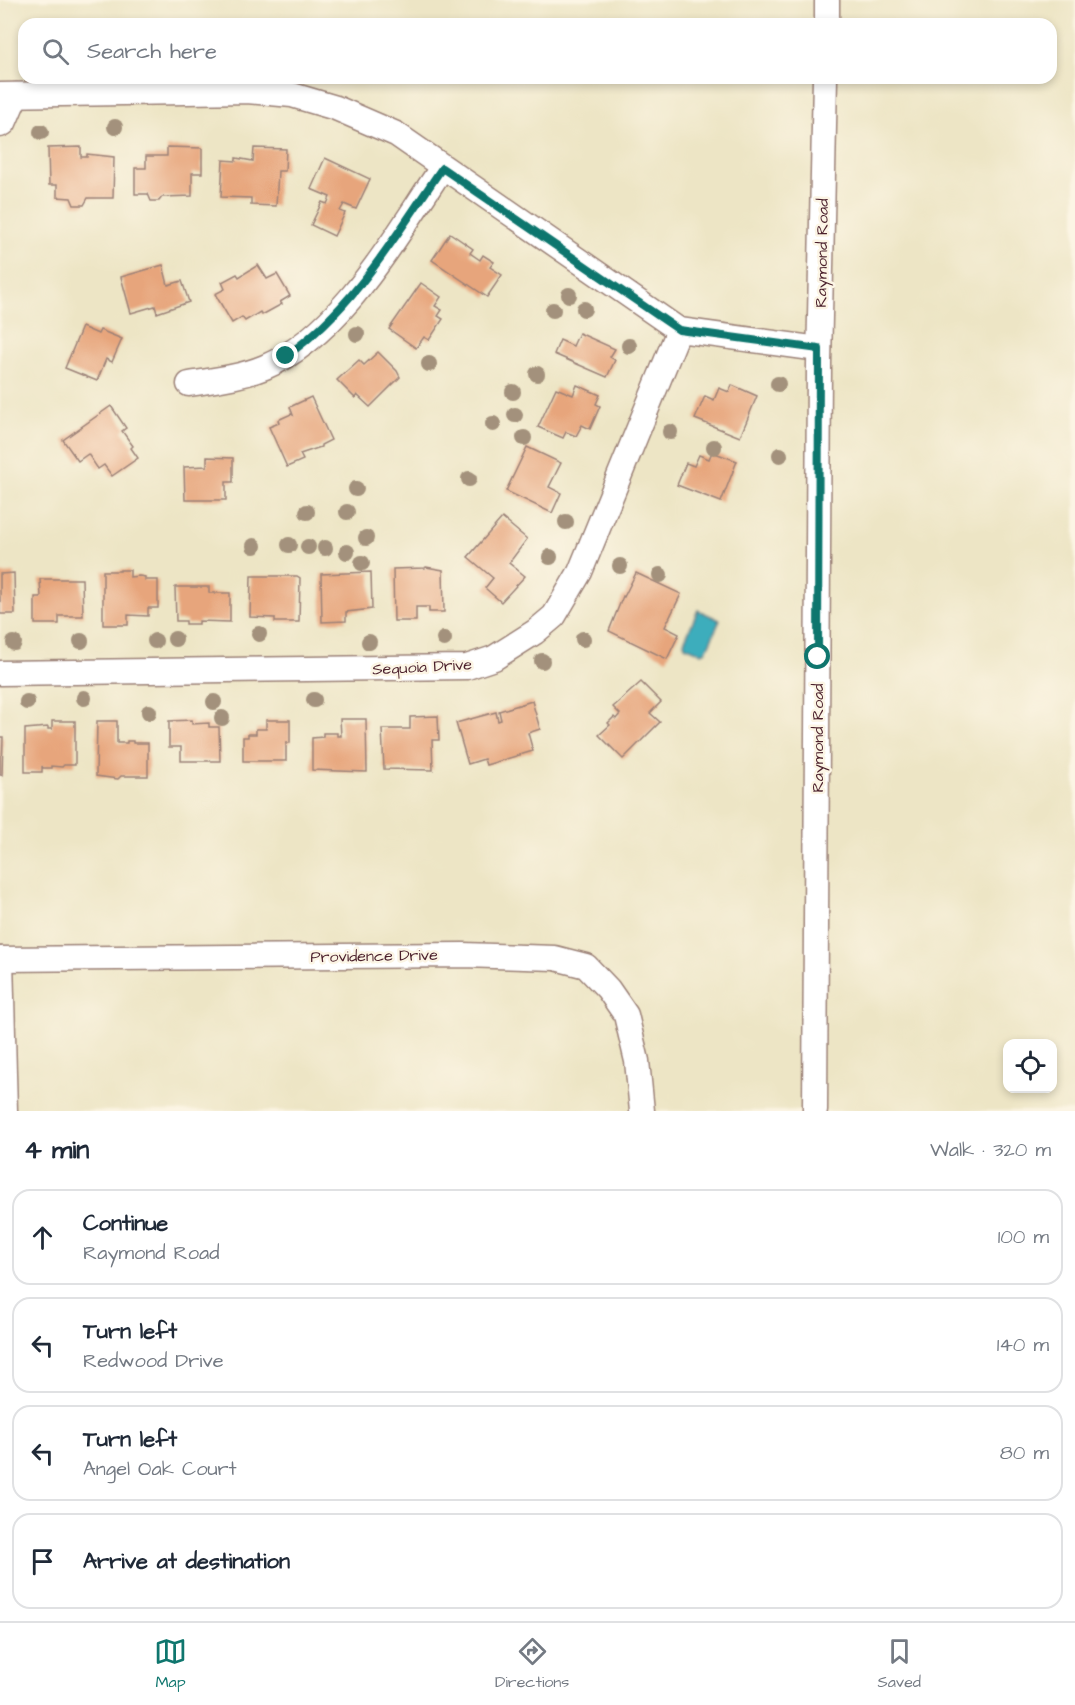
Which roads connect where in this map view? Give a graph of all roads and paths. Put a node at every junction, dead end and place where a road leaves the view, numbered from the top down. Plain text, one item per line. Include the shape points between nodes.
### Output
1 (827, 0) edge
2 (827, 18) edge
3 (825, 84) edge
4 (8, 95) edge
5 (0, 125) edge
6 (442, 168) junction
7 (679, 330) junction
8 (819, 349) junction
9 (189, 384) dead end
10 (0, 673) edge
11 (1, 959) edge
12 (5, 1111) edge
13 (642, 1111) edge
14 (815, 1111) edge

1 - 2 street
3 - 8 street, Raymond Road
4 - 5 street via 4,123
4 - 6 street via 247,91 292,95 336,108 396,134
6 - 7 street
6 - 9 street via 361,286 345,306 301,345 264,367
7 - 8 street
7 - 10 street, Sequoia Drive via 580,572 554,616 494,658 467,667
8 - 14 street, Raymond Road
11 - 12 street
11 - 13 street, Providence Drive via 463,955 555,958 586,966 608,988 626,1015 637,1061

